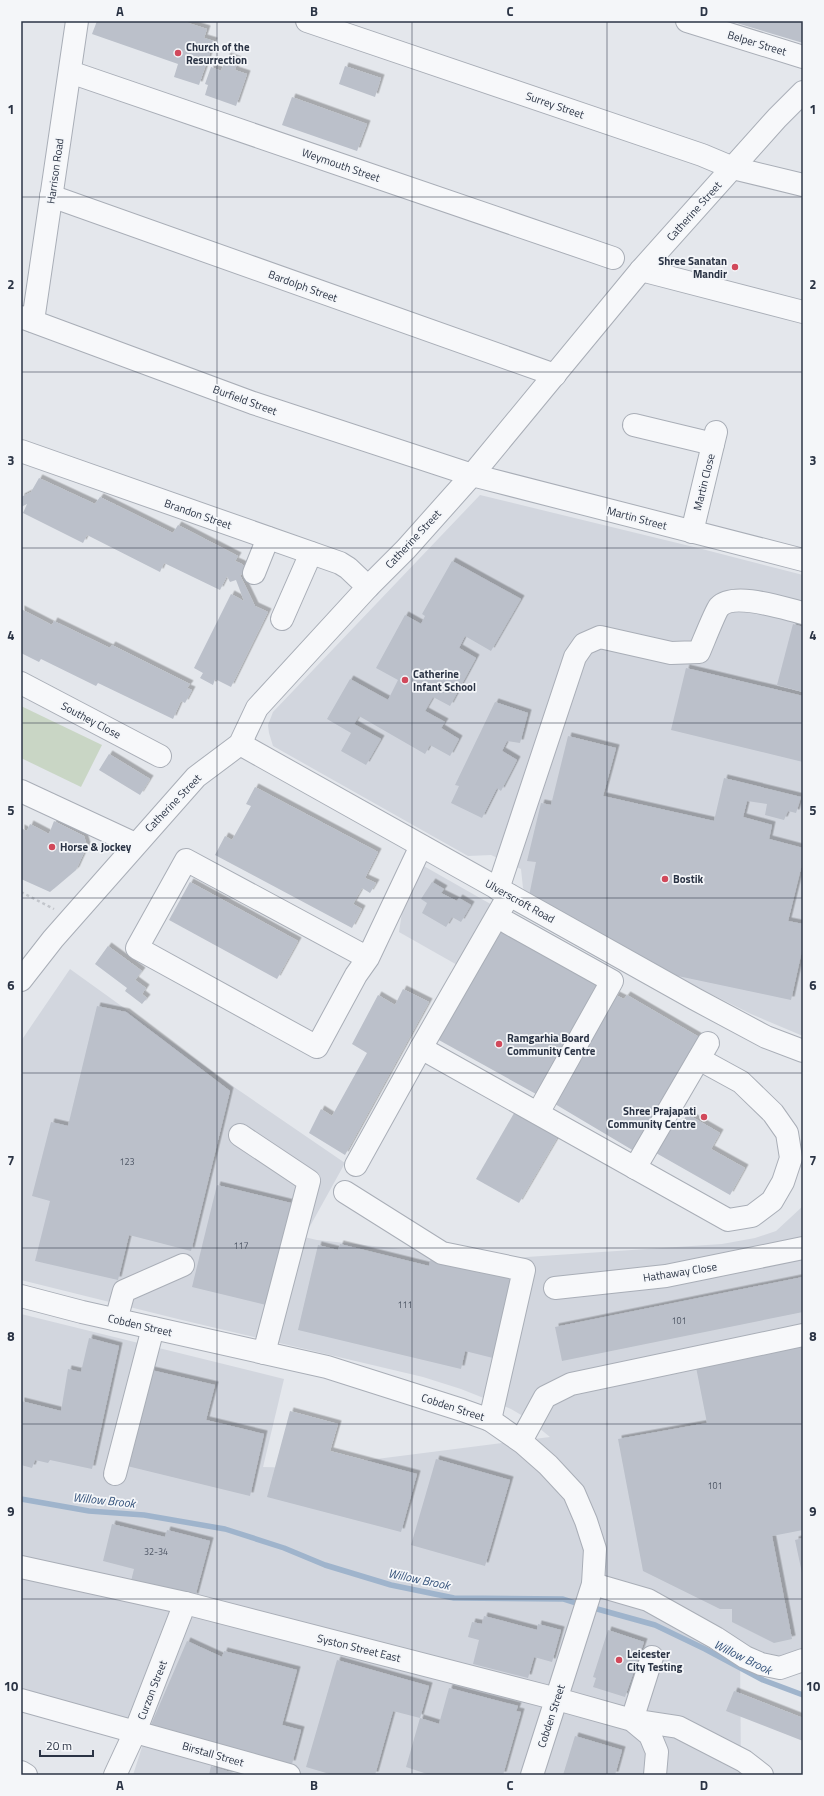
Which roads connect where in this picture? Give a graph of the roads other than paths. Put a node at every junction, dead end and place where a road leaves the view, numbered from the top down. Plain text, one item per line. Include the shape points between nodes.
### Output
1 (77, 21) edge
2 (307, 21) edge
3 (687, 21) edge
4 (803, 57) edge
5 (70, 72) junction
6 (803, 92) edge
7 (733, 168) junction
8 (803, 185) edge
9 (51, 196) junction
10 (613, 258) dead end
11 (641, 270) junction
12 (803, 312) edge
13 (27, 319) edge
14 (555, 375) junction
15 (634, 425) dead end
16 (21, 451) edge
17 (472, 475) junction
18 (692, 532) junction
19 (268, 538) junction
20 (311, 553) junction
21 (803, 560) edge
22 (254, 573) dead end
23 (368, 587) junction
24 (803, 613) edge
25 (282, 619) dead end
26 (21, 683) edge
27 (240, 744) junction
28 (160, 756) dead end
29 (21, 791) edge
30 (135, 844) junction
31 (421, 846) junction
32 (503, 892) junction
33 (508, 923) dead end
34 (368, 958) junction
35 (21, 980) edge
36 (421, 1048) junction
37 (803, 1051) edge
38 (538, 1113) junction
39 (240, 1135) dead end
40 (356, 1165) dead end
41 (635, 1168) junction
42 (345, 1192) dead end
43 (803, 1248) edge
44 (183, 1265) dead end
45 (555, 1288) dead end
46 (21, 1296) edge
47 (116, 1320) junction
48 (153, 1328) junction
49 (803, 1335) edge
50 (264, 1353) junction
51 (490, 1420) junction
52 (521, 1441) junction
53 (115, 1474) dead end
54 (21, 1567) edge
55 (593, 1584) junction
56 (184, 1603) junction
57 (652, 1657) dead end
58 (803, 1660) edge
59 (557, 1698) junction
60 (21, 1700) edge
61 (632, 1720) junction
62 (136, 1732) junction
63 (21, 1772) edge
64 (26, 1775) edge
65 (115, 1775) edge
66 (289, 1775) edge
67 (532, 1775) edge
68 (655, 1775) edge
69 (762, 1775) edge

1 - 5 street, Harrison Road
2 - 7 street, Surrey Street via 702,155
3 - 4 street, Belper Street
5 - 9 street, Harrison Road
5 - 10 street, Weymouth Street
6 - 7 street, Catherine Street
7 - 8 street, Surrey Street
7 - 11 street, Catherine Street
9 - 13 street, Harrison Road
9 - 14 street, Bardolph Street
11 - 12 street
11 - 14 street, Catherine Street
13 - 17 street, Burfield Street via 253,403
14 - 17 street, Catherine Street
15 - 18 street, Martin Close via 715,438
16 - 19 street, Brandon Street
17 - 18 street, Martin Street
17 - 23 street, Catherine Street
18 - 21 street, Martin Street
19 - 20 street, Brandon Street
19 - 22 street
20 - 23 street, Brandon Street via 340,563
20 - 25 street
23 - 27 street, Catherine Street via 257,708
24 - 32 street via 758,602 732,600 719,606 699,652 671,653 600,637 584,644 575,657
26 - 28 street, Southey Close
27 - 30 street, Catherine Street via 196,777
27 - 31 street, Ulverscroft Road
29 - 30 street
30 - 35 street, Catherine Street
31 - 32 street, Ulverscroft Road
31 - 34 street
32 - 36 street
32 - 37 street, Ulverscroft Road via 695,999 766,1036
33 - 38 street via 612,981
34 - 34 street via 317,1047 137,948 186,860
36 - 38 street
36 - 40 street
38 - 41 street
39 - 50 street via 309,1181
41 - 41 street via 728,1220 752,1216 772,1201 783,1182 791,1158 787,1133 773,1113 703,1051
42 - 51 street via 442,1253 524,1270
43 - 45 street, Hathaway Close via 666,1276
44 - 47 street via 124,1291
46 - 47 street, Cobden Street
47 - 48 street, Cobden Street
48 - 50 street, Cobden Street
48 - 53 street
49 - 52 street via 571,1384 545,1397
50 - 51 street, Cobden Street via 327,1367
51 - 52 street, Cobden Street
52 - 55 street, Cobden Street via 574,1493 595,1549
54 - 56 street, Syston Street East
55 - 58 street via 648,1600 761,1664 780,1668
55 - 59 street, Cobden Street
56 - 59 street, Syston Street East
56 - 62 street, Curzon Street
57 - 61 street
59 - 61 street, Syston Street East
59 - 67 street, Cobden Street
60 - 62 street, Birstall Street
61 - 68 street, Syston Street East via 650,1735 657,1752
61 - 69 street via 678,1727 744,1761
62 - 65 street, Curzon Street
62 - 66 street, Birstall Street
63 - 64 street

